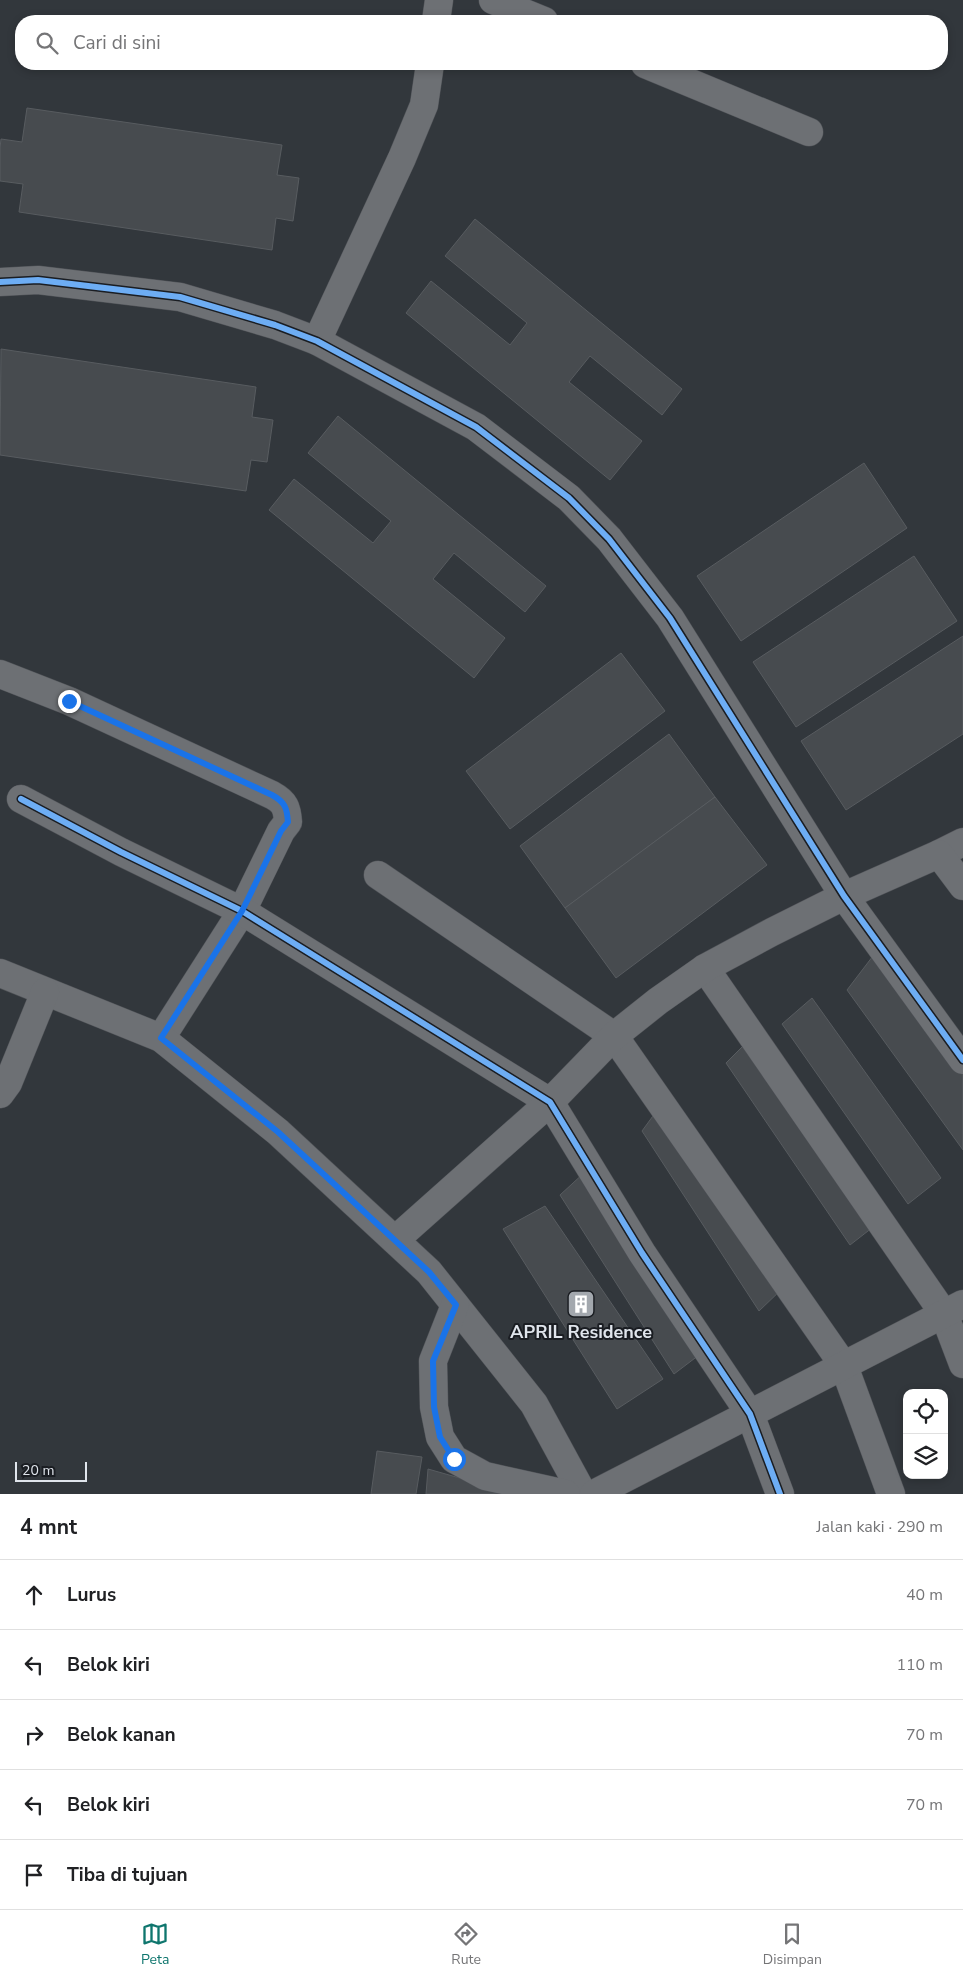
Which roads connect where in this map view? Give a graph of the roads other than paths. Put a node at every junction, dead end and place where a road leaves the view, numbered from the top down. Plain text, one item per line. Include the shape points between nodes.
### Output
1 (439, 0) edge
2 (493, 0) edge
3 (437, 15) edge
4 (529, 15) edge
5 (429, 70) edge
6 (659, 70) edge
7 (809, 132) dead end
8 (0, 282) edge
9 (317, 341) junction
10 (0, 674) edge
11 (21, 798) dead end
12 (963, 842) edge
13 (940, 854) junction
14 (378, 875) dead end
15 (963, 886) edge
16 (844, 896) junction
17 (242, 911) junction
18 (705, 968) junction
19 (0, 973) edge
20 (45, 992) junction
21 (614, 1036) junction
22 (161, 1038) junction
23 (963, 1060) edge
24 (0, 1094) edge
25 (550, 1102) junction
26 (395, 1240) junction
27 (456, 1305) junction
28 (954, 1309) edge
29 (963, 1364) edge
30 (844, 1366) junction
31 (750, 1414) junction
32 (566, 1494) edge
33 (583, 1494) edge
34 (594, 1494) edge
35 (780, 1494) edge
36 (891, 1494) edge

1 - 3 street
2 - 4 street
5 - 9 street via 424,106
6 - 7 street
8 - 9 street via 38,280 180,297
9 - 16 street via 476,427 569,498 609,539 670,618
10 - 17 street via 69,701 282,800 288,822
11 - 17 street via 121,852
12 - 13 street
13 - 15 street
13 - 16 street
14 - 21 street
16 - 18 street
16 - 23 street
17 - 22 street
17 - 25 street
18 - 21 street
18 - 28 street
19 - 20 street
20 - 22 street
20 - 24 street via 8,1083
21 - 25 street
21 - 30 street
22 - 26 street via 278,1132
25 - 26 street
25 - 31 street via 642,1253
26 - 27 street via 429,1272
27 - 32 street via 433,1361 434,1407 440,1437 454,1459 485,1476
27 - 33 street via 534,1404
28 - 29 street
28 - 30 street
30 - 31 street
30 - 36 street
31 - 34 street
31 - 35 street

